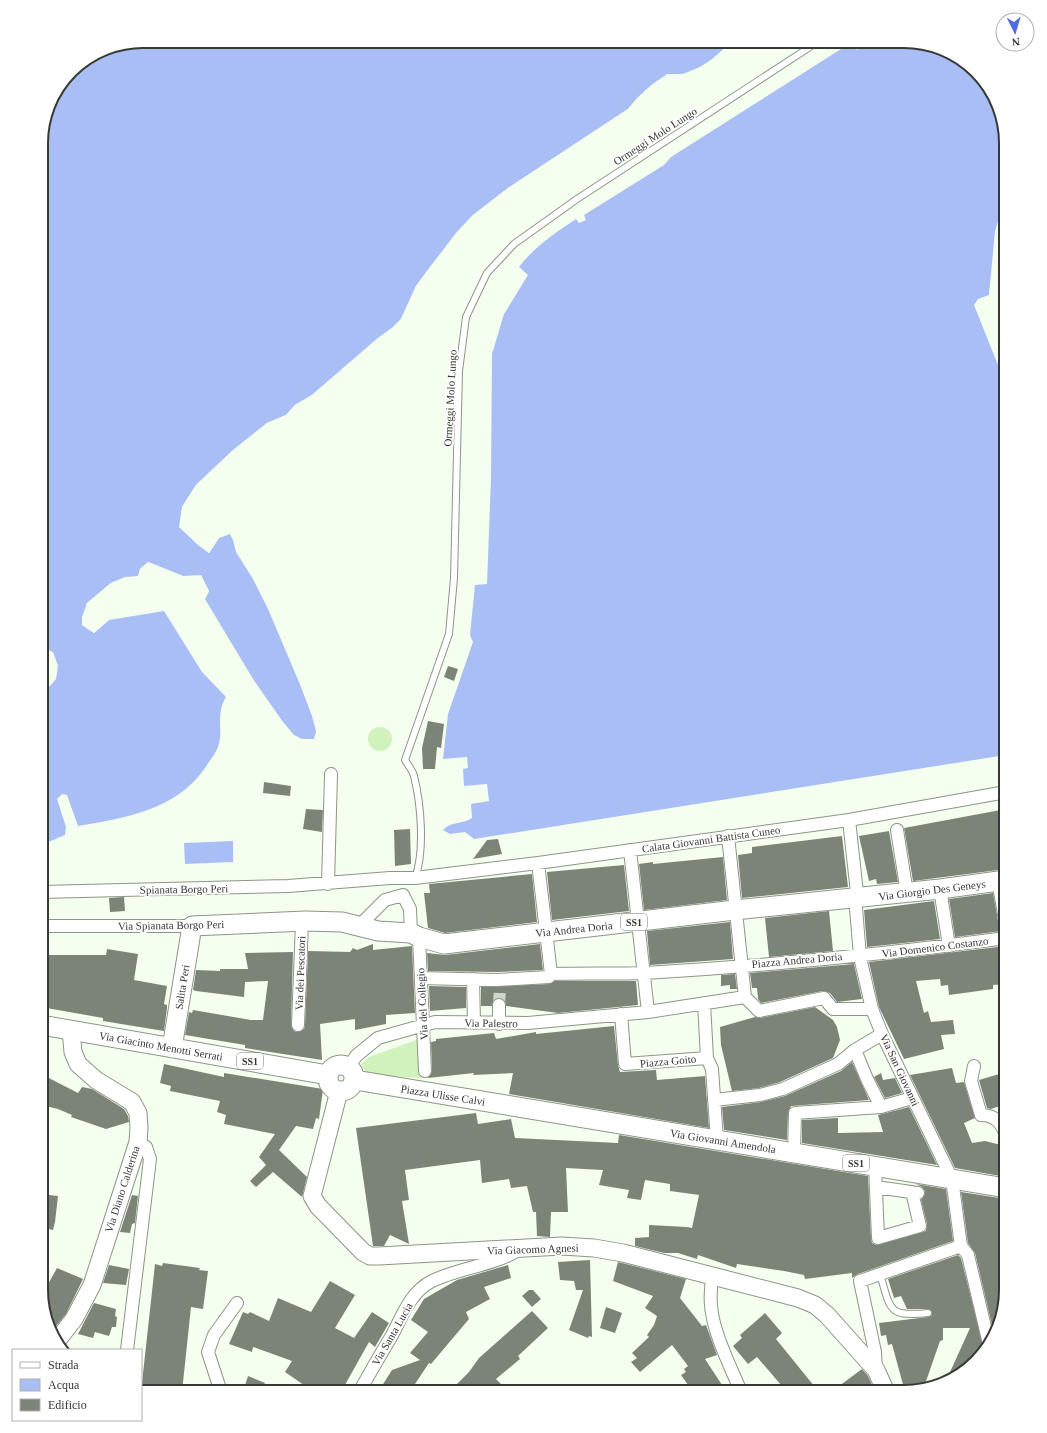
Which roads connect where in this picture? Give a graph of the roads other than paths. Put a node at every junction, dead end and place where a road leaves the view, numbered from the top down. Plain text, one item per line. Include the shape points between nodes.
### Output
1 (808, 48) edge
2 (331, 774) dead end
3 (999, 793) edge
4 (849, 820) junction
5 (897, 830) dead end
6 (728, 836) junction
7 (630, 850) junction
8 (538, 863) junction
9 (415, 878) junction
10 (999, 881) edge
11 (328, 884) junction
12 (940, 889) junction
13 (48, 892) edge
14 (907, 893) junction
15 (403, 895) junction
16 (857, 900) junction
17 (735, 910) junction
18 (302, 922) junction
19 (637, 922) junction
20 (48, 926) edge
21 (192, 926) junction
22 (359, 926) junction
23 (545, 932) junction
24 (415, 935) junction
25 (999, 939) edge
26 (949, 946) junction
27 (861, 956) junction
28 (743, 965) junction
29 (644, 973) junction
30 (551, 974) junction
31 (421, 978) junction
32 (473, 979) junction
33 (745, 997) junction
34 (704, 1003) junction
35 (499, 1005) tunnel mouth
36 (872, 1009) junction
37 (648, 1012) junction
38 (621, 1014) junction
39 (474, 1023) junction
40 (499, 1024) junction
41 (298, 1025) dead end
42 (423, 1025) junction
43 (48, 1027) edge
44 (71, 1030) junction
45 (882, 1034) junction
46 (172, 1048) junction
47 (855, 1050) junction
48 (707, 1058) junction
49 (974, 1066) dead end
50 (425, 1071) dead end
51 (352, 1074) junction
52 (328, 1075) junction
53 (339, 1091) junction
54 (912, 1098) junction
55 (714, 1100) junction
56 (494, 1104) joint
57 (881, 1107) junction
58 (999, 1121) edge
59 (717, 1140) junction
60 (138, 1142) junction
61 (794, 1153) junction
62 (875, 1166) junction
63 (952, 1179) junction
64 (999, 1185) edge
65 (876, 1187) junction
66 (961, 1246) junction
67 (521, 1249) junction
68 (880, 1274) junction
69 (713, 1276) junction
70 (237, 1304) dead end
71 (928, 1313) dead end
72 (987, 1335) edge
73 (61, 1336) edge
74 (127, 1349) edge
75 (876, 1370) junction
76 (219, 1385) edge
77 (363, 1385) edge
78 (738, 1385) edge
79 (883, 1385) edge

1 - 9 lane, Ormeggi Molo Lungo via 577,199 514,244 487,273 466,318 459,372 454,578 449,634 405,760 414,775 420,820 419,868
2 - 11 street
3 - 4 street, Calata Giovanni Battista Cuneo
4 - 6 street, Calata Giovanni Battista Cuneo
4 - 16 street
5 - 14 street
6 - 7 street, Calata Giovanni Battista Cuneo
6 - 17 street, Piazza Andrea Doria
7 - 8 street, Calata Giovanni Battista Cuneo
7 - 19 street
8 - 9 street, Calata Giovanni Battista Cuneo
8 - 23 street
9 - 11 street, Spianata Borgo Peri
9 - 15 street
10 - 12 main road, Via Giorgio Des Geneys / SS1
11 - 13 street, Spianata Borgo Peri
12 - 14 main road, Via Giorgio Des Geneys / SS1
12 - 26 street
14 - 16 main road, Via Giorgio Des Geneys / SS1
15 - 22 street via 385,900
15 - 24 street, Via del Collegio via 410,909
16 - 17 main road, Via Andrea Doria / SS1
16 - 27 street
17 - 19 main road, Via Andrea Doria / SS1
17 - 28 street, Piazza Andrea Doria
18 - 21 main road, Via Spianata Borgo Peri / SS1
18 - 22 main road, SS1 via 342,922
18 - 41 street, Via dei Pescatori
19 - 23 main road, Via Andrea Doria / SS1
19 - 29 street
20 - 21 street, Via Spianata Borgo Peri
21 - 46 main road, Salita Peri
22 - 24 main road, SS1
23 - 24 main road, Via Andrea Doria / SS1 via 444,944
23 - 30 street
24 - 31 street, Via del Collegio
25 - 26 street, Via Domenico Costanzo
26 - 27 street, Via Domenico Costanzo
27 - 28 street, Piazza Andrea Doria
27 - 36 street, Via San Giovanni
28 - 29 street
28 - 33 street
29 - 30 street
29 - 37 street
30 - 32 street via 549,977 500,983
31 - 32 street
31 - 42 street, Via del Collegio
32 - 39 street
33 - 34 street, Via Palestro
33 - 36 street via 759,1011 824,998 833,1009
34 - 37 street, Via Palestro
34 - 48 street, Piazza Goito
35 - 40 street
36 - 45 street, Via San Giovanni
37 - 38 street, Via Palestro
38 - 40 street, Via Palestro
38 - 48 street, Piazza Goito via 625,1064
39 - 40 street, Via Palestro
39 - 42 street, Via Palestro via 435,1022
42 - 50 street, Via del Collegio
42 - 51 street, Via Palestro via 378,1038 356,1056
43 - 44 main road, Via Giacinto Menotti Serrati / SS1
44 - 46 main road, Via Giacinto Menotti Serrati / SS1
44 - 60 main road, Via Diano Calderina via 73,1052 78,1064 96,1080 132,1102 138,1113
45 - 47 street
45 - 54 street, Via San Giovanni
46 - 52 main road, Via Giacinto Menotti Serrati / SS1
47 - 55 street via 838,1064 783,1088 760,1095
47 - 57 street
48 - 55 street via 712,1069
49 - 58 street via 971,1081 981,1114 990,1115
51 - 52 main road via 345,1065 336,1065
51 - 53 main road via 351,1087
51 - 56 main road, Piazza Ulisse Calvi / SS1 via 392,1087
52 - 53 main road via 329,1083
53 - 67 main road, Via Giacomo Agnesi via 312,1196 318,1206 363,1252 370,1256 378,1256
54 - 57 street
54 - 63 street, Via San Giovanni
55 - 59 street
56 - 59 main road, Via Giovanni Amendola / SS1
57 - 61 street via 795,1113
59 - 61 main road, Via Giovanni Amendola / SS1
60 - 73 main road, Via Diano Calderina via 92,1285 74,1319
60 - 74 street via 146,1147 150,1159
61 - 62 main road, Via Giovanni Amendola / SS1
62 - 63 main road, Via Giovanni Amendola / SS1
62 - 65 street
63 - 64 main road, SS1
63 - 66 street, Via San Giovanni
65 - 65 street via 878,1238 920,1226 915,1193
66 - 68 street
66 - 72 street, Via San Giovanni via 968,1255
67 - 69 main road, Via Giacomo Agnesi via 562,1246 594,1248
67 - 77 street, Via Santa Lucia via 508,1257 432,1281 422,1288 410,1301
68 - 71 lane via 896,1313
68 - 75 street via 860,1281 875,1352
69 - 75 main road, Via Giacomo Agnesi via 798,1298 815,1305 827,1314
69 - 78 street via 710,1291 715,1329
70 - 76 street via 214,1335 208,1352
75 - 79 main road, Via Giacomo Agnesi

